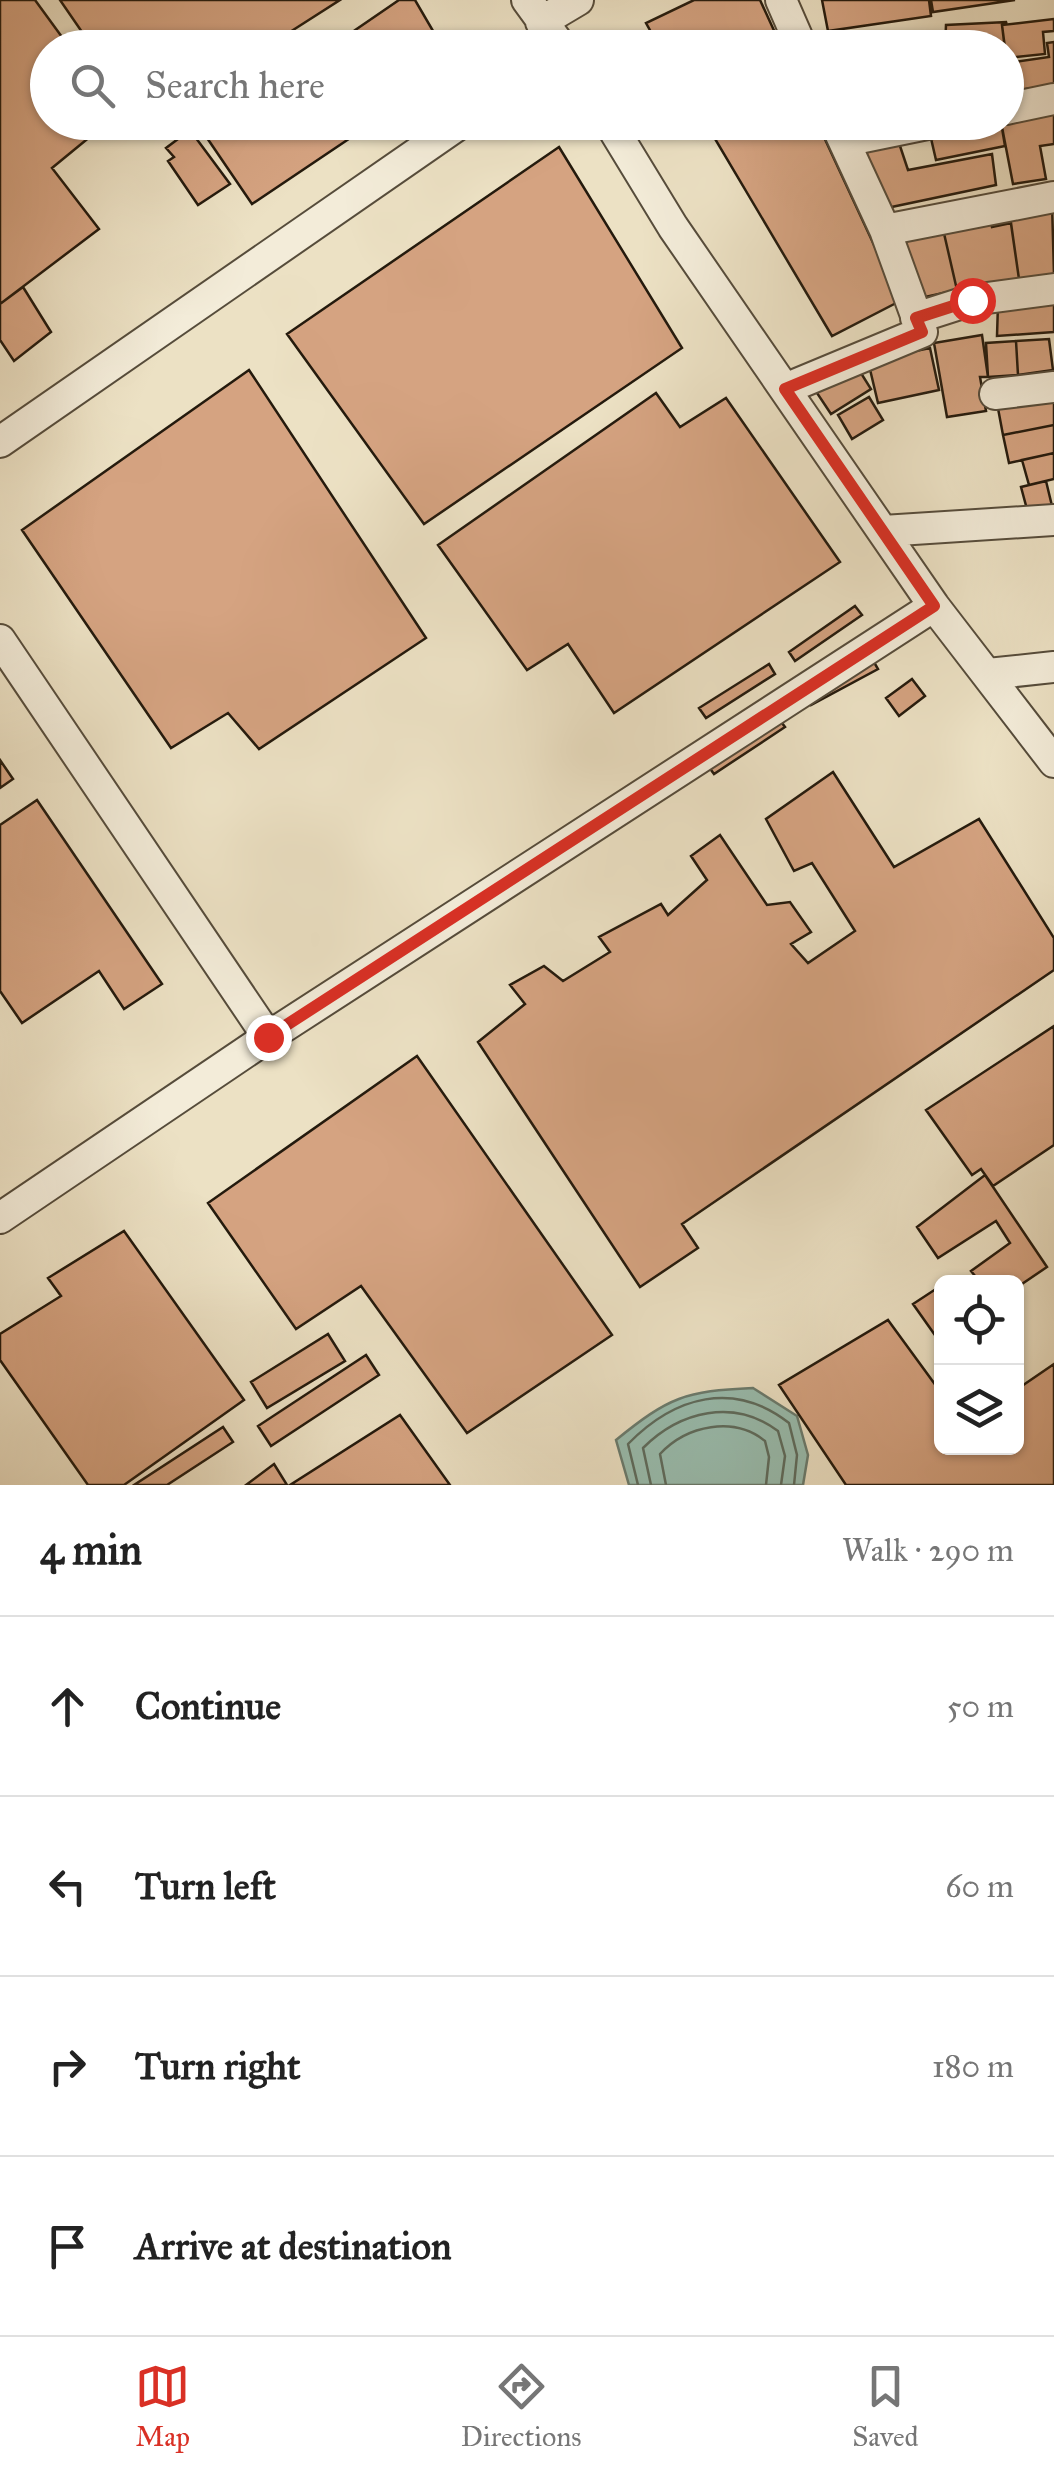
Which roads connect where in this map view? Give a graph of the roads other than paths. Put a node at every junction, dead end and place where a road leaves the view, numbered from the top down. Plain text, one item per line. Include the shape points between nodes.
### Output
1 (578, 0) edge
2 (781, 0) edge
3 (534, 11) edge
4 (794, 30) edge
5 (1054, 98) edge
6 (1024, 105) edge
7 (436, 140) edge
8 (620, 140) edge
9 (844, 140) edge
10 (1054, 197) edge
11 (884, 230) junction
12 (1054, 290) edge
13 (916, 318) junction
14 (1054, 387) edge
15 (785, 389) junction
16 (995, 394) dead end
17 (0, 442) edge
18 (1054, 520) edge
19 (883, 532) junction
20 (934, 606) junction
21 (0, 640) edge
22 (1054, 667) edge
23 (988, 674) junction
24 (1054, 762) edge
25 (268, 1037) junction
26 (0, 1218) edge

1 - 3 street
2 - 4 street
5 - 6 street
7 - 17 street
8 - 15 street
9 - 11 street
10 - 11 street
11 - 13 street
12 - 13 street via 972,300
13 - 15 street via 922,332
14 - 16 street
15 - 19 street
18 - 19 street
19 - 20 street
20 - 23 street
20 - 25 street
21 - 25 street
22 - 23 street
23 - 24 street
25 - 26 street

